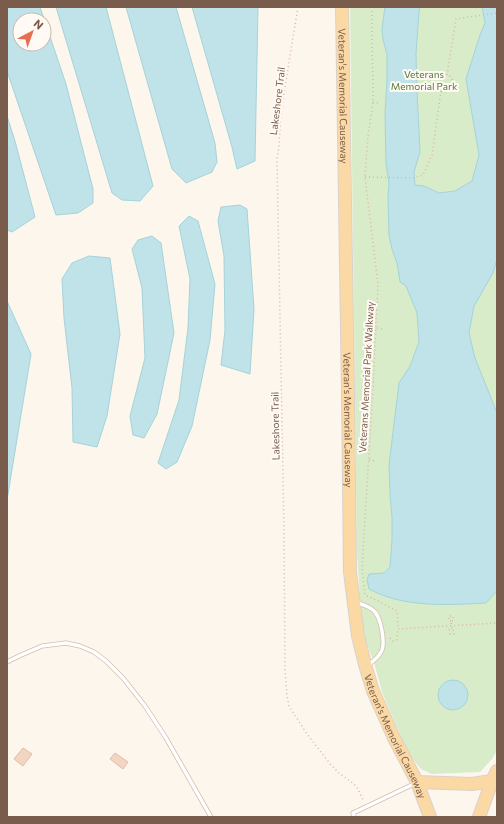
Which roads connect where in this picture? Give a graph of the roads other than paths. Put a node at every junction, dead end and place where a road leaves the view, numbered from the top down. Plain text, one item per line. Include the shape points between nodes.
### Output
1 (342, 7) edge
2 (353, 601) junction
3 (7, 662) edge
4 (366, 668) junction
5 (495, 776) edge
6 (417, 782) junction
7 (211, 817) edge
8 (354, 817) edge
9 (430, 817) edge
10 (480, 817) edge

1 - 2 main road, Veteran's Memorial Causeway via 350,572
2 - 4 main road, Veteran's Memorial Causeway
2 - 4 lane via 376,612 381,631 383,642 380,655
3 - 7 lane via 42,646 66,643 94,652 122,678 145,706
4 - 6 main road, Veteran's Memorial Causeway via 394,738
5 - 6 main road via 472,784
5 - 10 main road
6 - 8 lane via 353,813
6 - 9 main road, Veteran's Memorial Causeway

